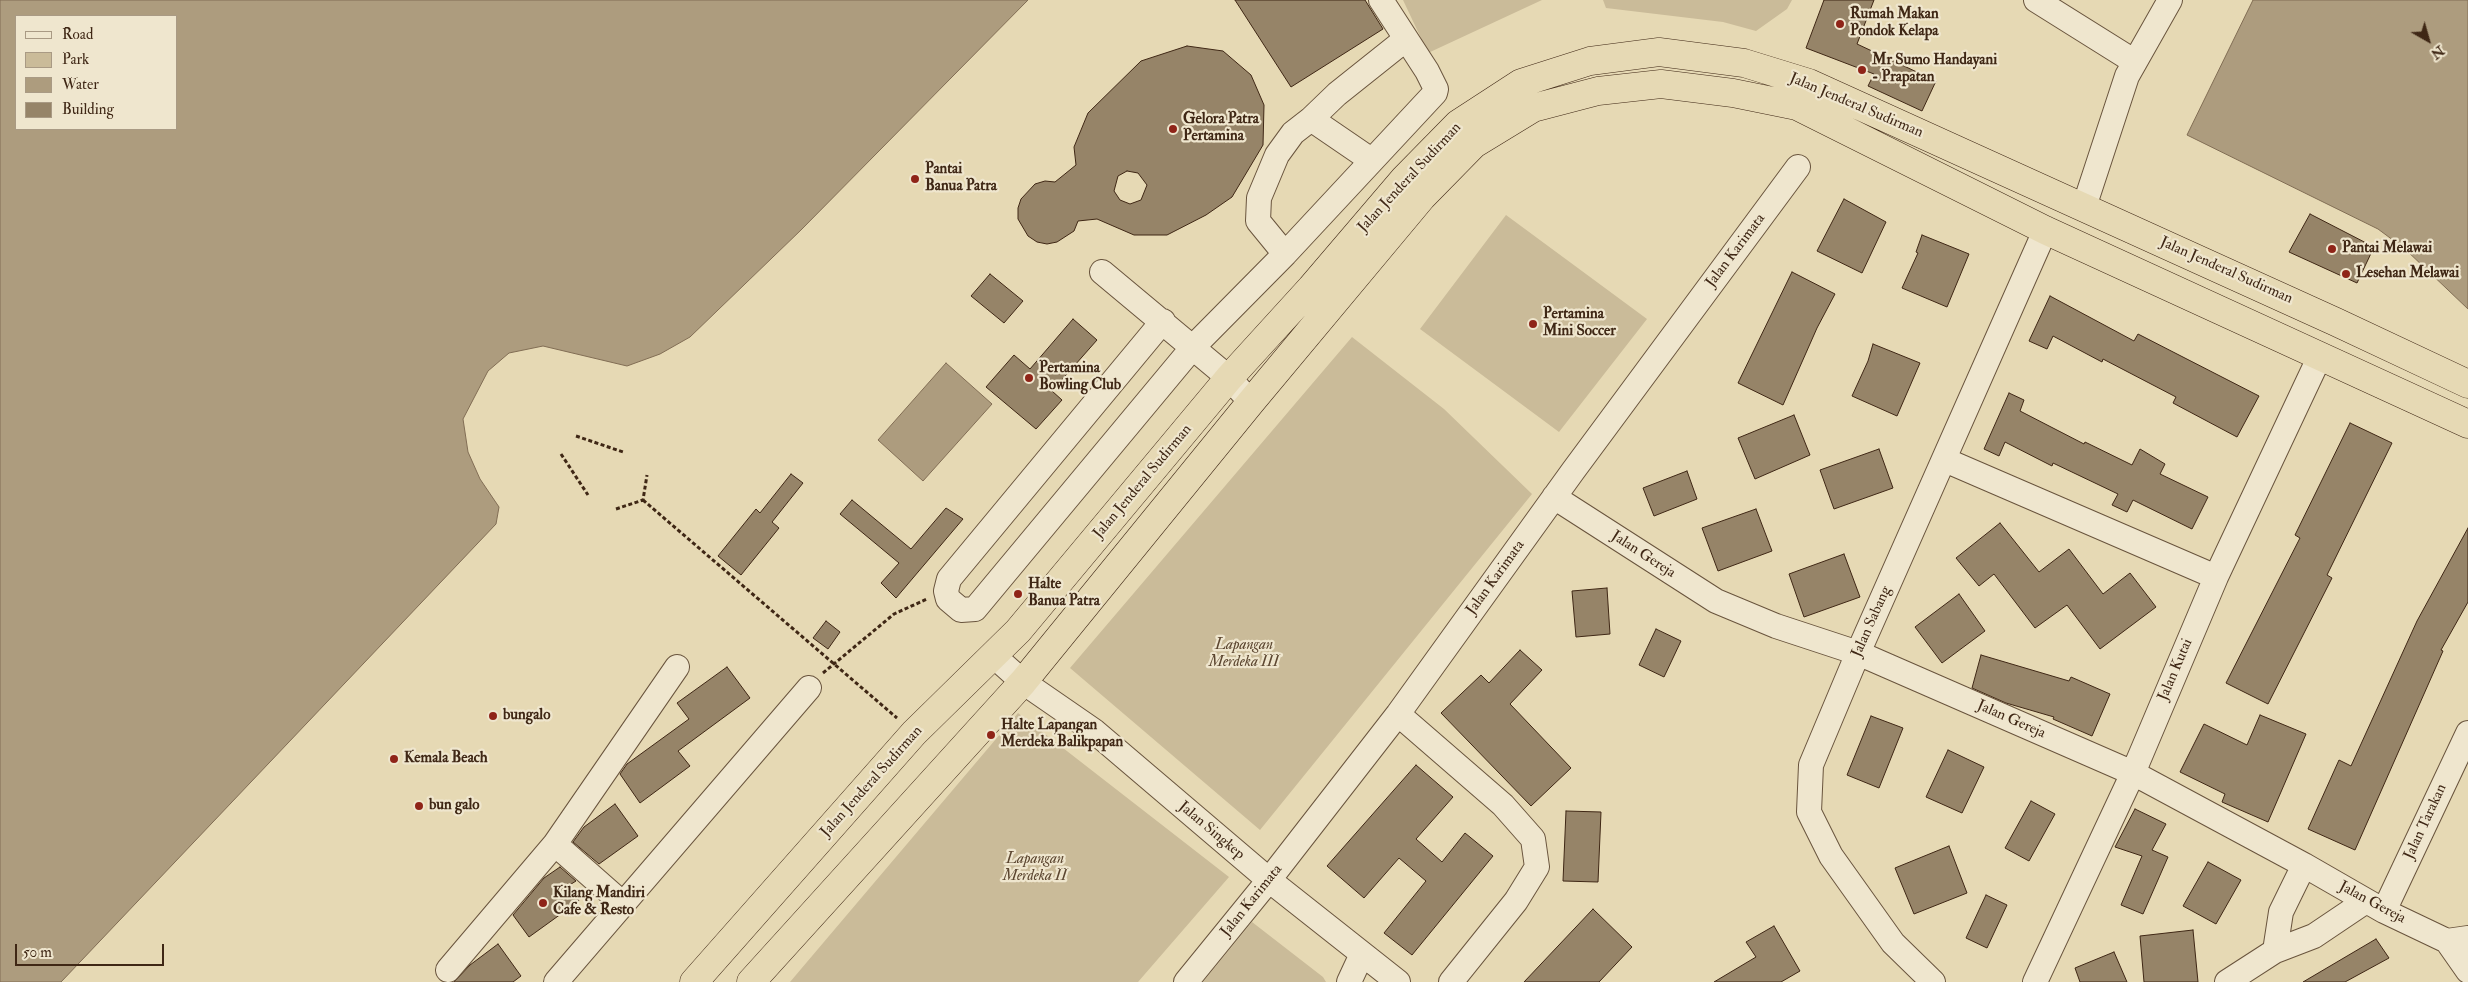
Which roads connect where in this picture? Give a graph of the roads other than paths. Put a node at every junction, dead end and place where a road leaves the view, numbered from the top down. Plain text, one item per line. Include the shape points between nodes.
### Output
1 (1381, 0) edge
2 (2036, 0) edge
3 (2170, 0) edge
4 (1406, 39) junction
5 (2135, 62) junction
6 (1311, 119) junction
7 (1371, 160) junction
8 (1798, 167) dead end
9 (2084, 207) junction
10 (2040, 242) dead end
11 (1285, 254) junction
12 (1102, 272) dead end
13 (1162, 321) junction
14 (2336, 322) junction
15 (1193, 347) junction
16 (2319, 358) junction
17 (1229, 378) junction
18 (2468, 384) edge
19 (1251, 402) junction
20 (2468, 424) edge
21 (1945, 460) junction
22 (1554, 497) junction
23 (2216, 577) junction
24 (1858, 653) junction
25 (994, 657) junction
26 (677, 667) dead end
27 (1023, 682) junction
28 (809, 688) road end
29 (1398, 714) junction
30 (2468, 733) edge
31 (2132, 773) junction
32 (554, 844) junction
33 (2304, 865) junction
34 (1269, 880) junction
35 (623, 904) junction
36 (2375, 906) junction
37 (2457, 940) edge
38 (2275, 951) junction
39 (1362, 954) junction
40 (448, 970) dead end
41 (2468, 972) edge
42 (556, 982) edge
43 (694, 982) edge
44 (752, 982) edge
45 (1186, 982) edge
46 (1349, 982) edge
47 (1398, 982) edge
48 (1451, 982) edge
49 (1933, 982) edge
50 (2035, 982) edge
51 (2227, 982) edge

1 - 4 street
2 - 5 street
3 - 5 street
4 - 6 street
4 - 7 street via 1434,85 1435,93
5 - 9 street via 2127,76
6 - 7 street
6 - 11 street via 1293,133 1277,155 1259,198 1258,221
7 - 11 street
8 - 22 street, Jalan Karimata
9 - 14 highway, Jalan Jenderal Sudirman
9 - 17 highway, Jalan Jenderal Sudirman via 1809,83 1744,63 1659,52 1590,61 1521,83 1458,124 1404,179
10 - 21 street, Jalan Sabang
11 - 15 street
12 - 13 street
13 - 15 street
13 - 15 street via 949,579 948,599 961,610 975,609
14 - 16 highway
14 - 18 highway, Jalan Jenderal Sudirman
15 - 17 street
16 - 19 highway, Jalan Jenderal Sudirman via 2046,230 1797,106 1733,93 1660,84 1598,91 1532,108 1474,144 1422,197
16 - 20 highway, Jalan Jenderal Sudirman
16 - 23 street, Jalan Kutai
17 - 19 street
17 - 25 highway, Jalan Jenderal Sudirman
19 - 27 highway, Jalan Jenderal Sudirman
21 - 23 street
21 - 24 street, Jalan Sabang
22 - 24 street, Jalan Gereja via 1716,601 1776,626
22 - 29 street, Jalan Karimata
23 - 31 street, Jalan Kutai
24 - 31 street, Jalan Gereja
24 - 49 street, Jalan Sabang via 1811,765 1809,812 1831,856 1893,943
25 - 27 street, Jalan Singkep
25 - 43 highway, Jalan Jenderal Sudirman via 914,733
26 - 32 street
27 - 34 street, Jalan Singkep via 1094,731
27 - 44 highway, Jalan Jenderal Sudirman
28 - 35 street
29 - 34 street, Jalan Karimata
29 - 48 street via 1504,805 1533,839 1537,867 1516,901
30 - 36 street, Jalan Tarakan
31 - 33 street, Jalan Gereja
31 - 50 street, Jalan Kutai
32 - 35 street
32 - 40 street
33 - 36 street, Jalan Gereja
33 - 38 street via 2281,912
34 - 39 street, Jalan Singkep
34 - 45 street, Jalan Karimata
35 - 42 street
36 - 37 street, Jalan Gereja
36 - 38 street
37 - 41 street
38 - 51 street
39 - 46 street
39 - 47 street, Jalan Singkep

